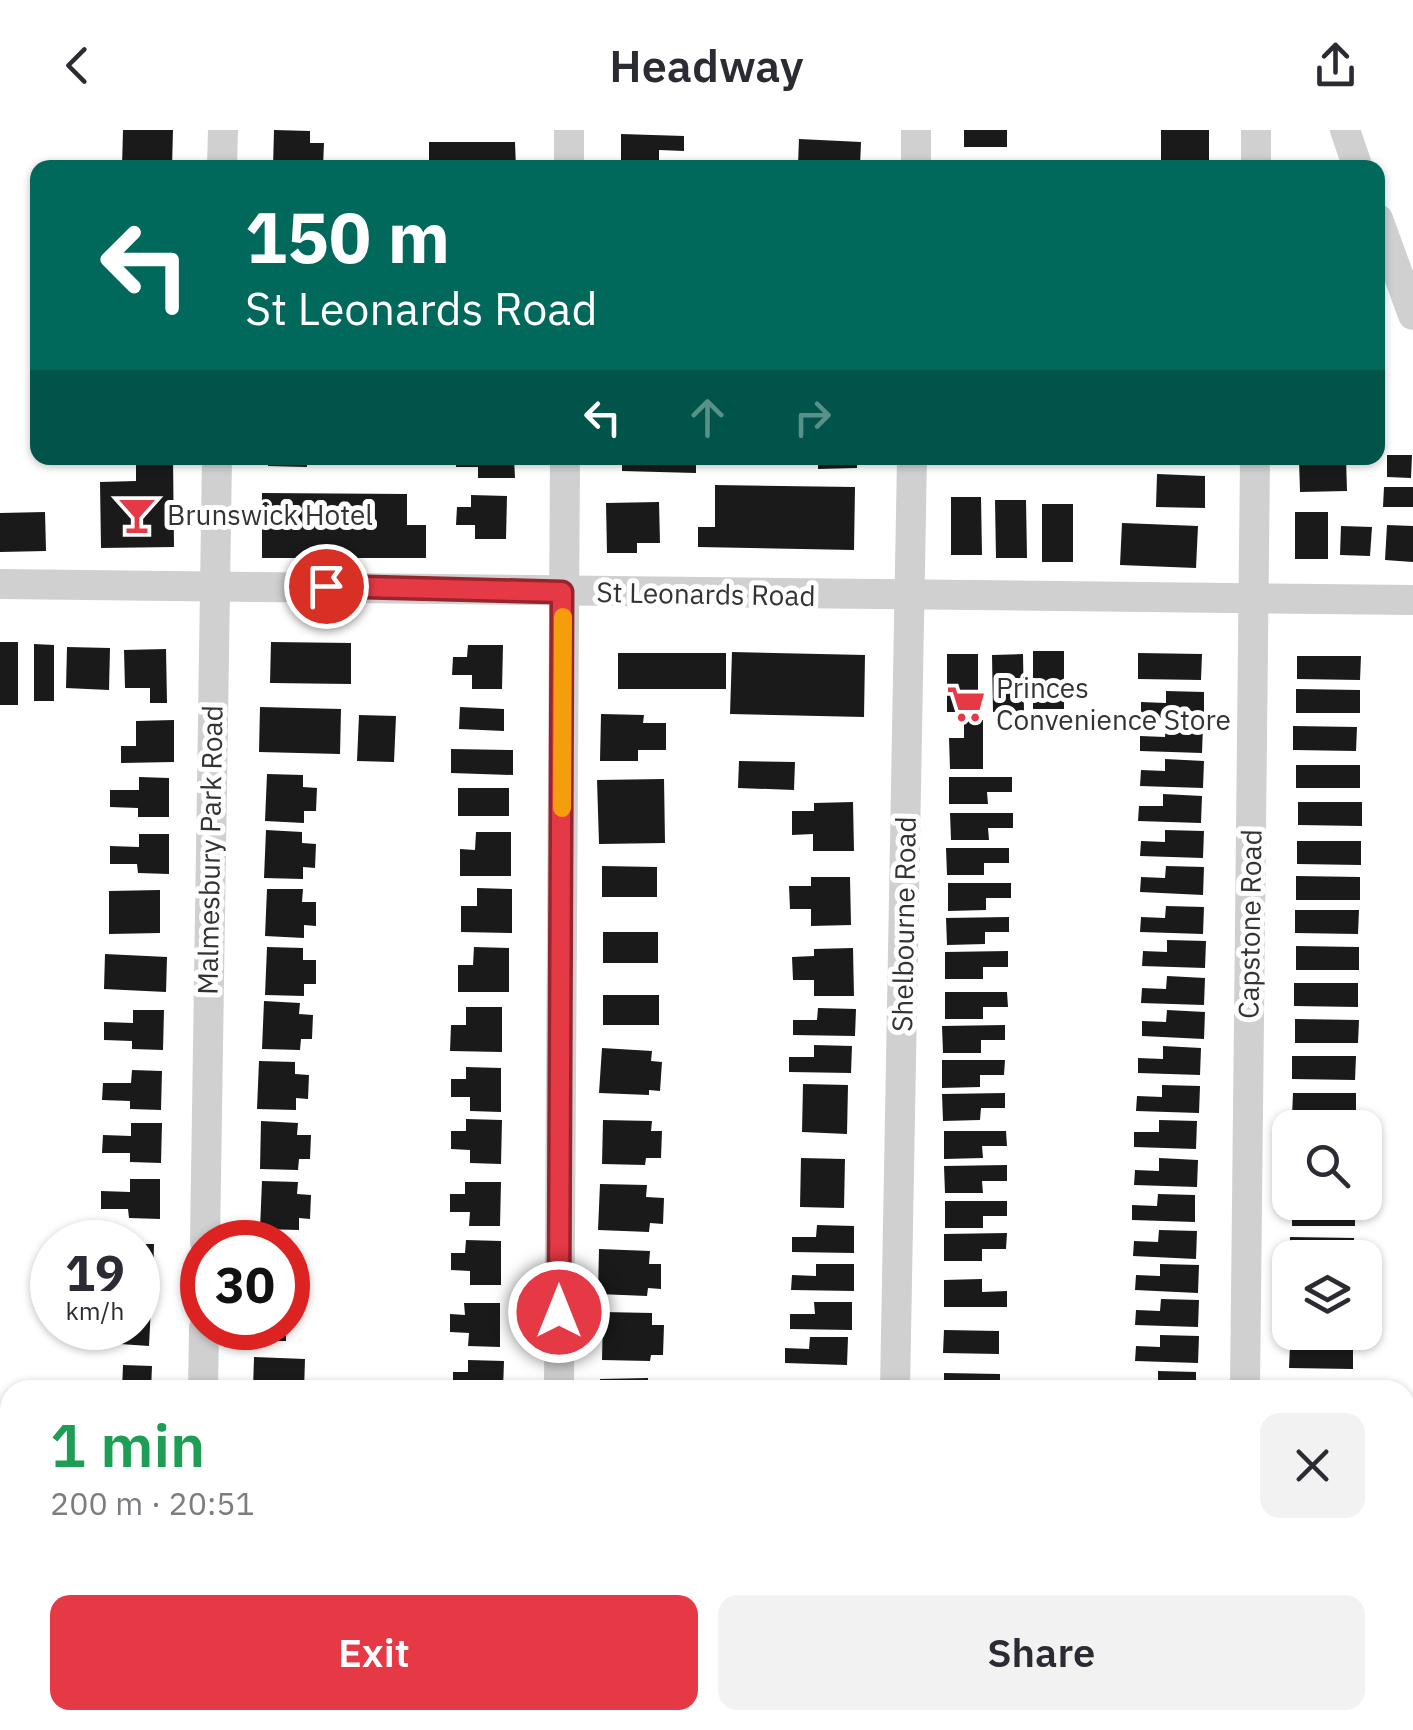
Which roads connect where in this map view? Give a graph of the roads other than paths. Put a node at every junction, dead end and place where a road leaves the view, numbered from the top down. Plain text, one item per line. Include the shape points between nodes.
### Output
1 (223, 130) edge
2 (569, 130) edge
3 (916, 130) edge
4 (1256, 130) edge
5 (1344, 130) edge
6 (222, 160) edge
7 (569, 160) edge
8 (916, 160) edge
9 (1256, 160) edge
10 (1355, 160) edge
11 (1385, 238) edge
12 (1413, 314) edge
13 (217, 465) edge
14 (566, 465) edge
15 (912, 465) edge
16 (1255, 465) edge
17 (0, 584) edge
18 (214, 587) junction
19 (562, 592) junction
20 (910, 596) junction
21 (1254, 599) junction
22 (1413, 600) edge
23 (205, 1220) edge
24 (204, 1350) edge
25 (203, 1380) edge
26 (558, 1380) edge
27 (895, 1380) edge
28 (1244, 1380) edge

1 - 6 street
2 - 7 street
3 - 8 street
4 - 9 street
5 - 10 street
11 - 12 street
13 - 18 street, Malmesbury Park Road
14 - 19 street
15 - 20 street, Shelbourne Road
16 - 21 street, Capstone Road
17 - 18 street, St Leonards Road
18 - 19 street, St Leonards Road
18 - 23 street, Malmesbury Park Road
19 - 20 street, St Leonards Road
19 - 26 street
20 - 21 street, St Leonards Road
20 - 27 street, Shelbourne Road
21 - 22 street, St Leonards Road
21 - 28 street, Capstone Road
24 - 25 street

